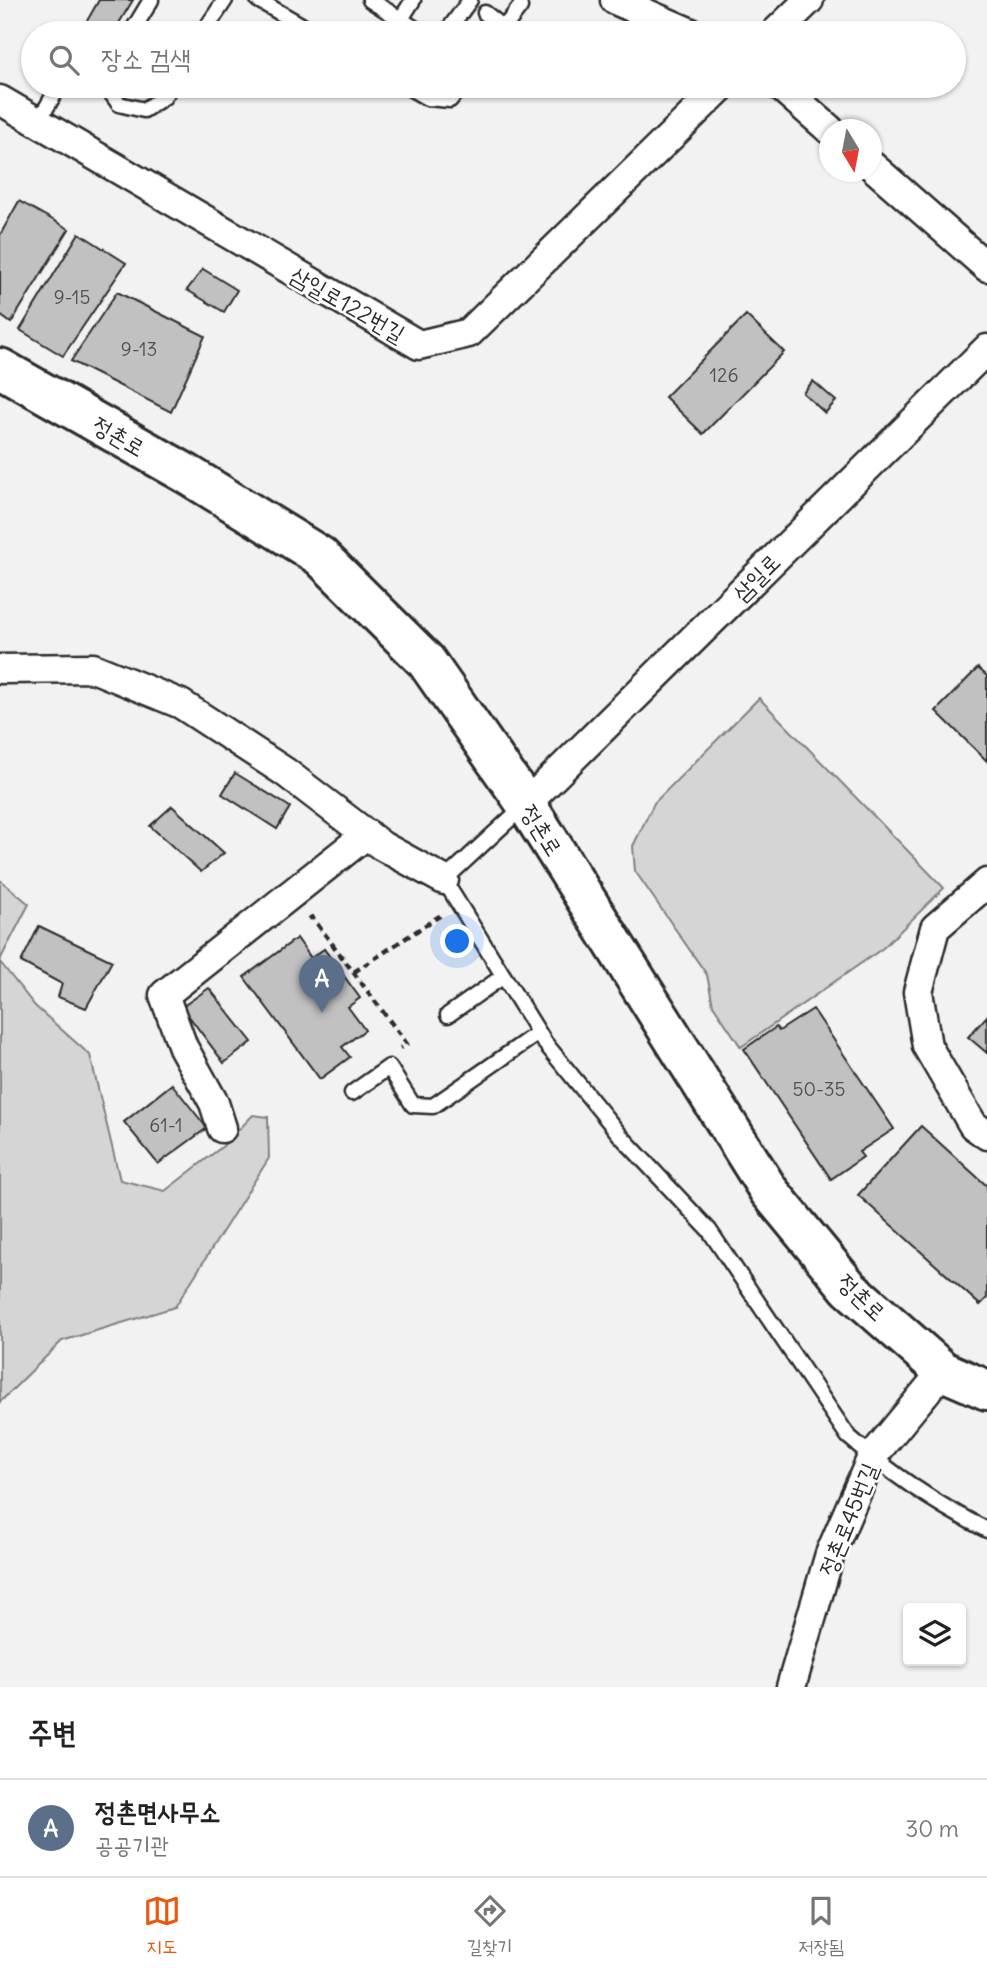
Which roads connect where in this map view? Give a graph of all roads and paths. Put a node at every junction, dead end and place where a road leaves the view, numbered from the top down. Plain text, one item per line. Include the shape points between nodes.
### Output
1 (150, 0) edge
2 (225, 0) edge
3 (258, 0) edge
4 (370, 0) edge
5 (413, 0) edge
6 (615, 0) edge
7 (809, 0) edge
8 (468, 1) edge
9 (520, 7) dead end
10 (485, 13) dead end
11 (401, 19) junction
12 (138, 21) edge
13 (211, 21) edge
14 (294, 21) edge
15 (404, 21) edge
16 (454, 21) edge
17 (493, 21) edge
18 (510, 21) edge
19 (663, 21) edge
20 (787, 21) edge
21 (52, 98) edge
22 (114, 98) edge
23 (162, 98) edge
24 (427, 98) edge
25 (452, 98) edge
26 (710, 98) edge
27 (794, 98) edge
28 (0, 100) edge
29 (819, 120) edge
30 (38, 122) junction
31 (882, 175) edge
32 (987, 268) edge
33 (987, 349) edge
34 (0, 368) edge
35 (0, 669) edge
36 (526, 804) junction
37 (367, 834) junction
38 (444, 880) junction
39 (987, 883) edge
40 (459, 905) junction
41 (273, 909) junction
42 (354, 972) junction
43 (502, 977) junction
44 (448, 1015) dead end
45 (538, 1033) junction
46 (397, 1050) dead end
47 (352, 1093) dead end
48 (222, 1128) dead end
49 (987, 1135) edge
50 (943, 1371) junction
51 (987, 1390) edge
52 (872, 1457) junction
53 (987, 1531) edge
54 (791, 1687) edge

1 - 12 lane
2 - 13 lane
3 - 14 lane
4 - 11 lane
5 - 11 lane
6 - 19 street
7 - 20 street
8 - 16 lane
9 - 18 lane
10 - 17 lane
11 - 15 lane
21 - 30 lane
22 - 23 lane via 119,104 144,110
24 - 25 lane
26 - 30 street, 삼일로122번길 via 469,333 419,345
27 - 29 street
28 - 30 street, 삼일로122번길
31 - 32 street
33 - 36 street, 삼일로
34 - 36 main road, 정촌로 via 320,556 426,661
35 - 37 street via 93,668 181,704 285,772
36 - 38 lane
36 - 50 main road, 정촌로 via 769,1191 849,1288
37 - 38 street
37 - 41 street
38 - 40 lane
39 - 49 street via 935,928 918,992 927,1046 973,1125
40 - 42 path
40 - 43 lane
41 - 42 path via 290,932 312,917
41 - 48 street via 164,995
42 - 46 path via 407,1044
43 - 44 lane
43 - 45 lane
45 - 47 lane via 433,1106 413,1105 389,1066
45 - 52 lane via 620,1135 709,1230 848,1436
50 - 51 main road, 정촌로
50 - 52 street, 정촌로45번길
52 - 53 lane via 952,1513
52 - 54 street, 정촌로45번길 via 830,1554

